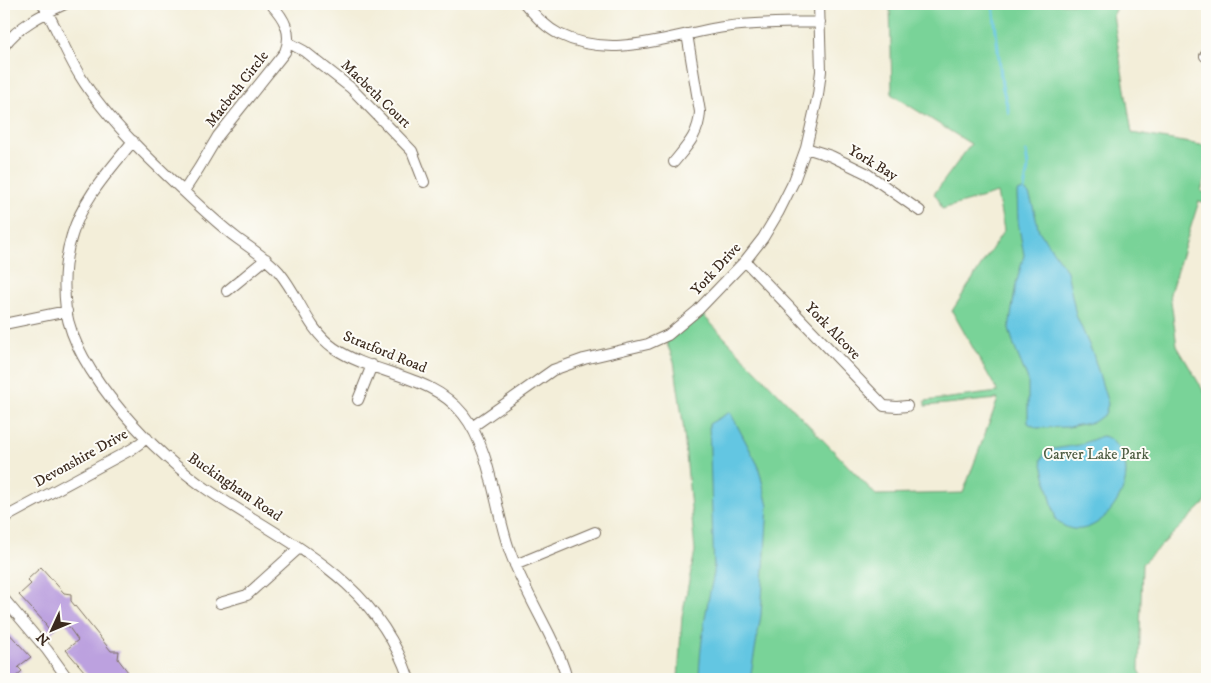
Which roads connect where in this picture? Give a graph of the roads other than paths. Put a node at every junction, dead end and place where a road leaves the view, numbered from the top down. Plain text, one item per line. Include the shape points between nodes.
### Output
1 (66, 4) edge
2 (270, 4) edge
3 (525, 4) edge
4 (819, 4) edge
5 (46, 8) edge
6 (820, 22) junction
7 (687, 34) junction
8 (289, 43) junction
9 (4, 46) edge
10 (133, 141) junction
11 (806, 148) junction
12 (674, 162) dead end
13 (424, 182) dead end
14 (184, 192) junction
15 (920, 212) dead end
16 (266, 259) junction
17 (745, 261) junction
18 (227, 291) dead end
19 (67, 311) junction
20 (4, 324) edge
21 (372, 365) junction
22 (358, 400) dead end
23 (907, 406) dead end
24 (472, 427) junction
25 (147, 438) junction
26 (4, 518) edge
27 (595, 532) dead end
28 (299, 548) junction
29 (515, 565) junction
30 (4, 599) edge
31 (220, 603) dead end
32 (68, 679) edge
33 (409, 679) edge
34 (566, 679) edge

1 - 5 street
2 - 8 street, Macbeth Circle via 283,19
3 - 7 street via 558,34 592,44 630,46
4 - 6 street, York Drive
5 - 9 street
5 - 10 street, Stratford Road via 79,75 108,115
6 - 7 street via 726,26
6 - 11 street, York Drive via 821,71
7 - 12 street via 700,122
8 - 13 street, Macbeth Court via 310,55 350,88 412,151
8 - 14 street, Macbeth Circle via 280,59 218,136
10 - 14 street, Stratford Road
10 - 19 street, Buckingham Road via 98,184 75,226 67,254
11 - 15 street, York Bay via 866,173
11 - 17 street, York Drive via 778,213
14 - 16 street, Stratford Road
16 - 18 street
16 - 21 street, Stratford Road via 279,272 320,337 345,355
17 - 23 street, York Alcove via 884,406
17 - 24 street, York Drive via 698,310 668,335 648,344 584,359 554,370
19 - 20 street
19 - 25 street, Buckingham Road via 82,355 117,404
21 - 22 street
21 - 24 street, Stratford Road via 421,382 439,392 453,402
24 - 29 street, Stratford Road via 480,442
25 - 26 street, Devonshire Drive
25 - 28 street, Buckingham Road via 195,481
27 - 29 street
28 - 31 street via 247,595
28 - 33 street, Buckingham Road via 350,585 364,601 392,639
29 - 34 street, Stratford Road via 557,651
30 - 32 street

